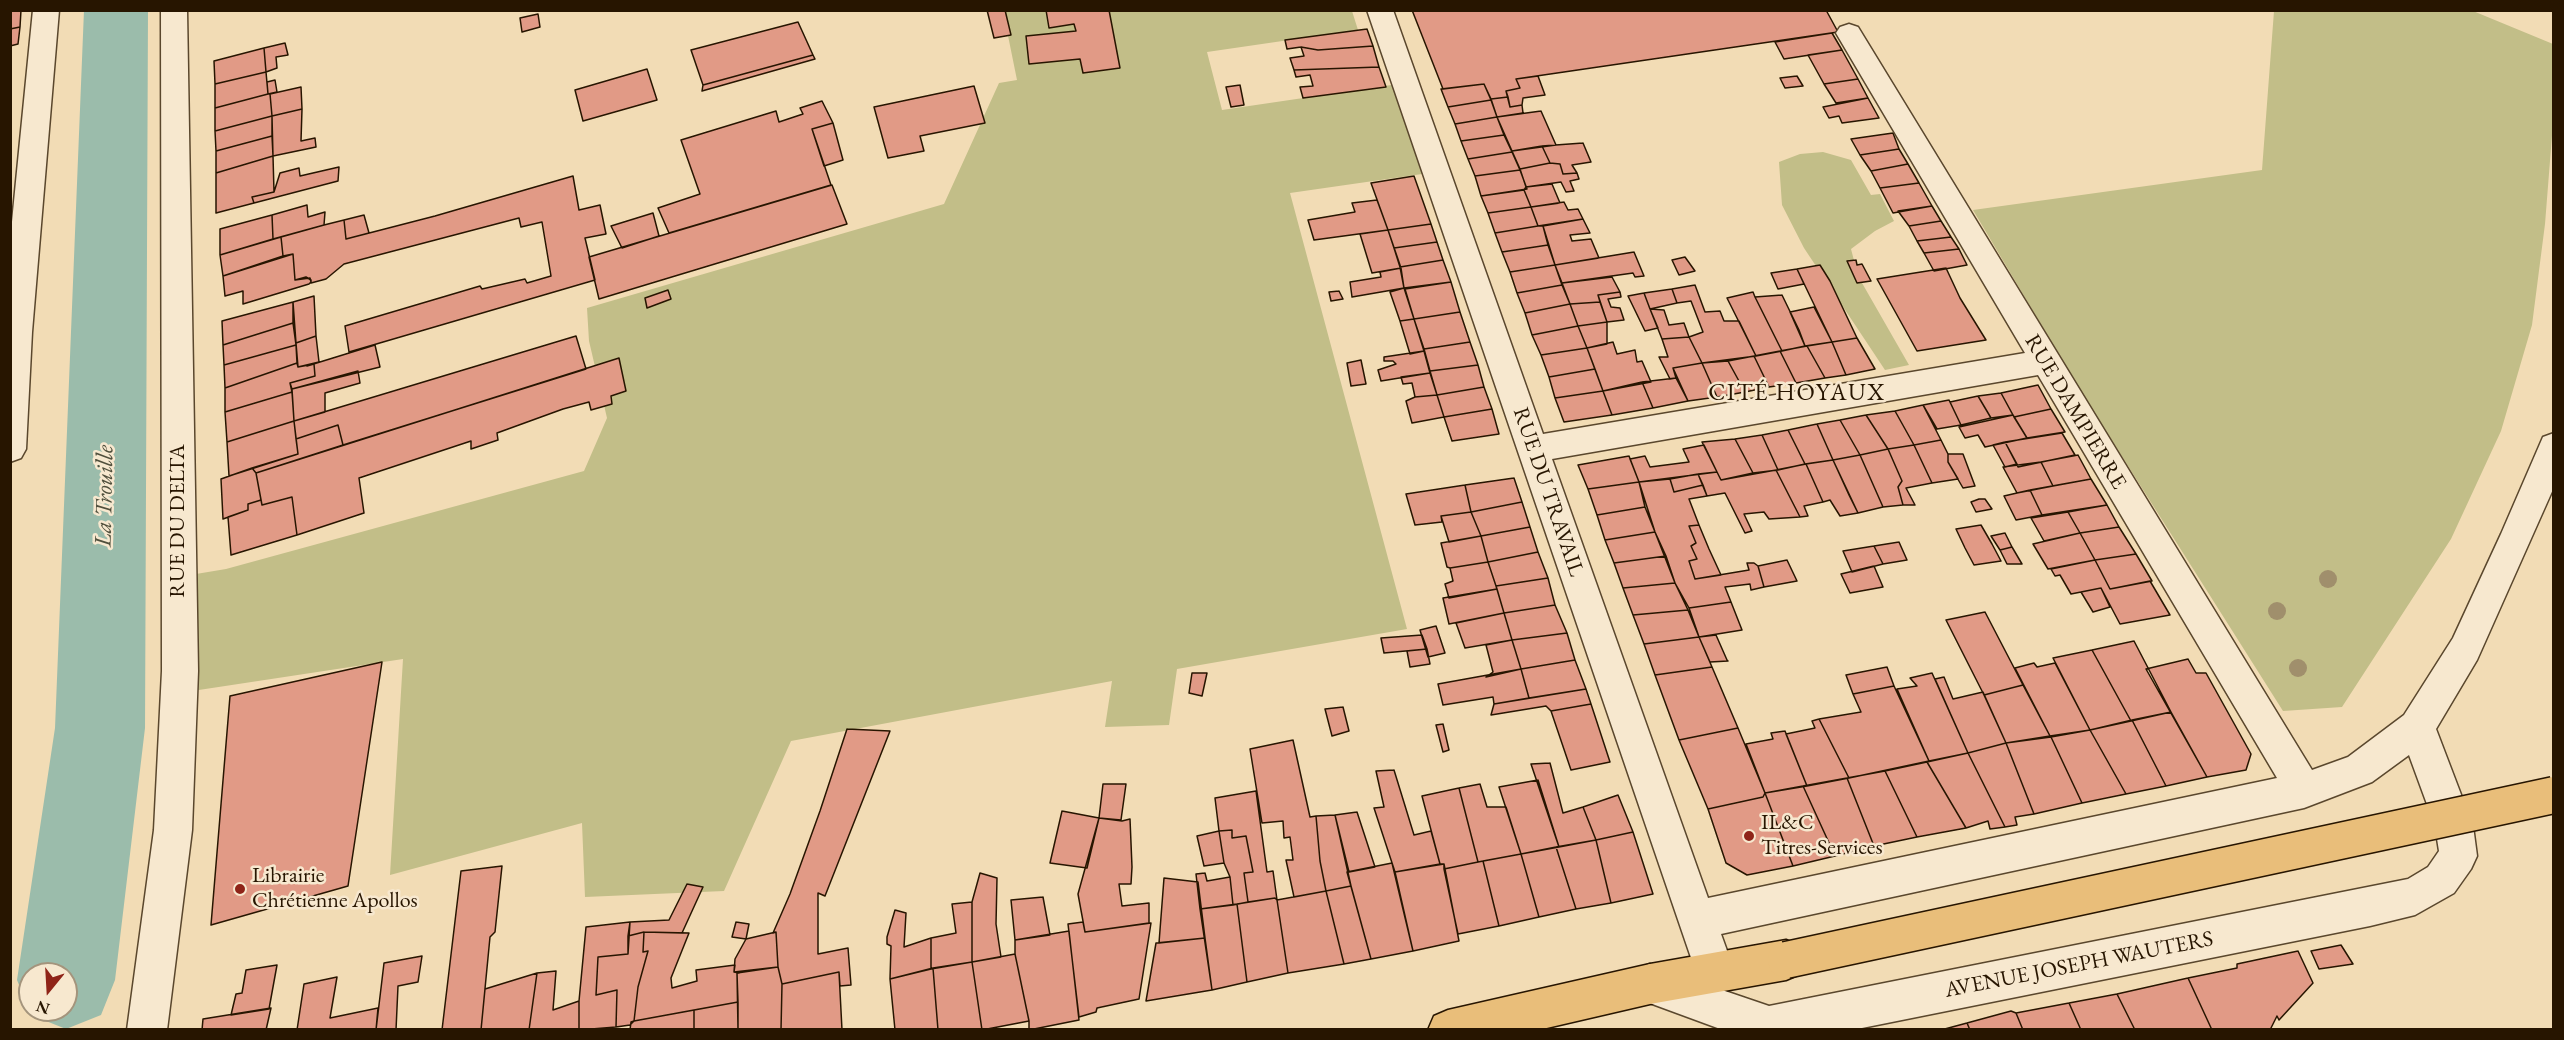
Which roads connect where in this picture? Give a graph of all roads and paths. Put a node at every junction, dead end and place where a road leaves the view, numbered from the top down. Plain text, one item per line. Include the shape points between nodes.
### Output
1 (46, 10) edge
2 (174, 10) edge
3 (1380, 10) edge
4 (1849, 33) dead end
5 (2044, 362) junction
6 (2553, 446) edge
7 (1533, 448) junction
8 (10, 449) edge
9 (2417, 727) junction
10 (2304, 790) junction
11 (2553, 795) edge
12 (1697, 920) junction
13 (1715, 973) junction
14 (1650, 984) junction
15 (147, 1029) edge
16 (1448, 1029) edge

1 - 8 street
2 - 15 street, RUE DU DELTA via 180,671 173,830
3 - 7 street, RUE DU TRAVAIL
4 - 5 street, RUE DAMPIERRE
5 - 7 street
5 - 10 street, RUE DAMPIERRE
6 - 9 street via 2465,649
7 - 12 street, RUE DU TRAVAIL
9 - 10 street via 2359,770
9 - 14 street, AVENUE JOSEPH WAUTERS via 2454,826 2458,856 2441,880 2415,896 1769,1026
10 - 12 street
11 - 13 main road, bridge
12 - 13 street, RUE DU TRAVAIL
13 - 14 main road
14 - 16 main road

